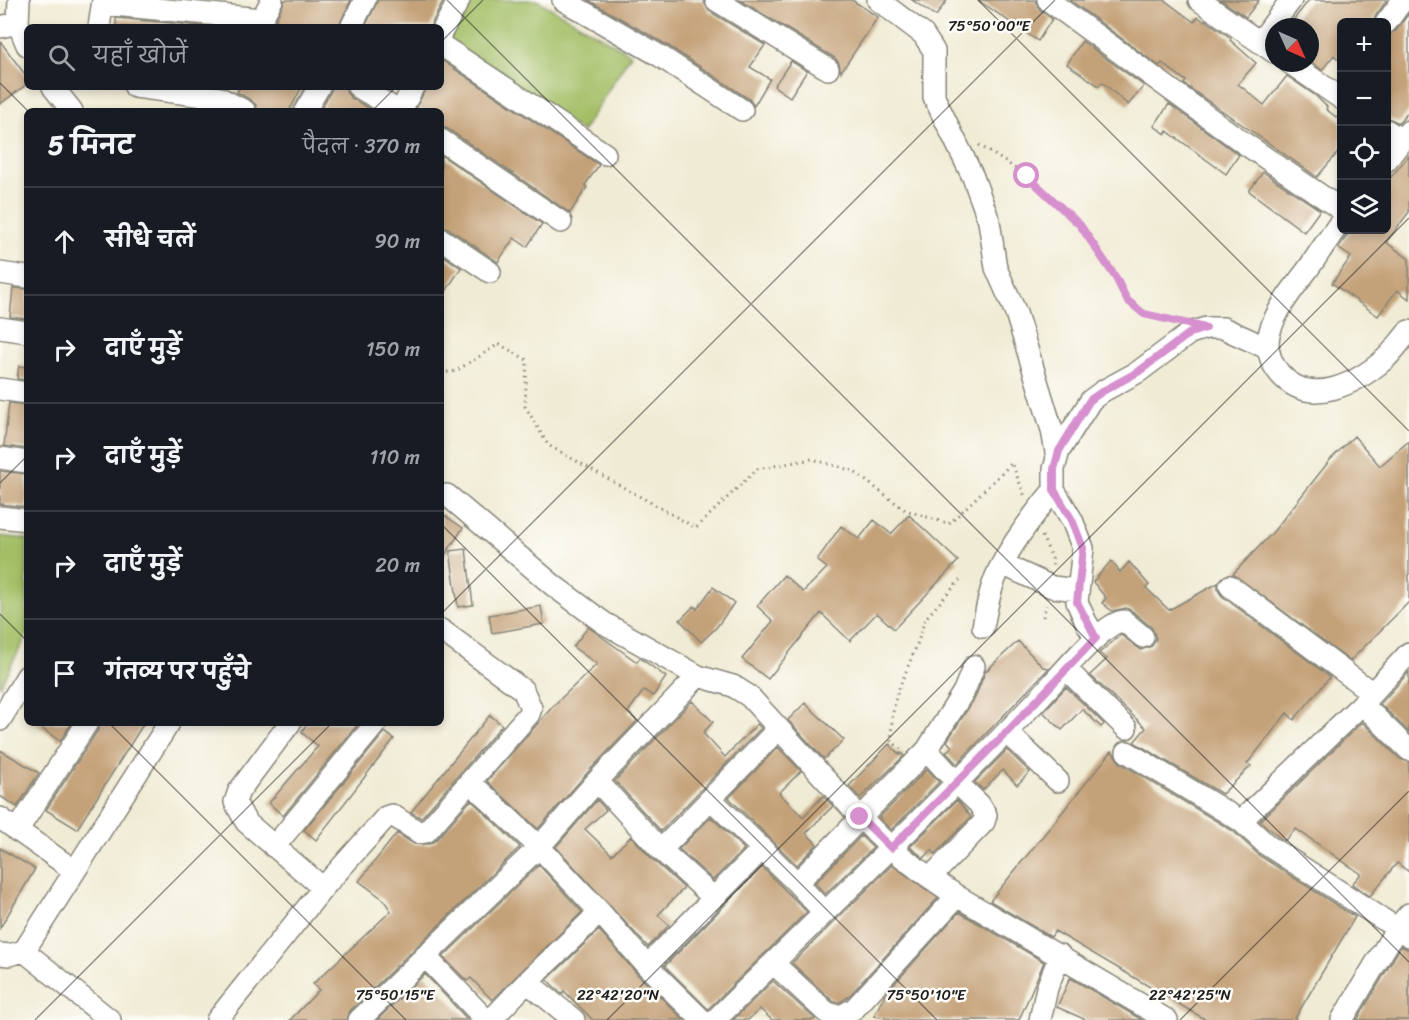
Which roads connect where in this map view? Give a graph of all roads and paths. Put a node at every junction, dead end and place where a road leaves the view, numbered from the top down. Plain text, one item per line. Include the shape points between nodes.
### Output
1 (19, 0) edge
2 (272, 0) edge
3 (366, 0) edge
4 (459, 0) edge
5 (562, 0) edge
6 (716, 0) edge
7 (878, 0) edge
8 (1048, 0) edge
9 (1199, 0) edge
10 (1291, 0) edge
11 (1403, 0) edge
12 (103, 2) edge
13 (1282, 18) edge
14 (1390, 18) edge
15 (259, 23) edge
16 (99, 24) edge
17 (353, 24) edge
18 (9, 25) edge
19 (444, 28) edge
20 (24, 42) edge
21 (1265, 46) edge
22 (444, 47) edge
23 (828, 69) dead end
24 (1305, 72) edge
25 (55, 90) edge
26 (156, 90) edge
27 (317, 90) edge
28 (362, 90) edge
29 (411, 90) edge
30 (1337, 92) edge
31 (219, 99) edge
32 (70, 108) edge
33 (238, 108) edge
34 (307, 108) edge
35 (395, 108) edge
36 (402, 108) edge
37 (742, 110) dead end
38 (1399, 134) edge
39 (972, 140) dead end
40 (444, 142) edge
41 (1391, 150) edge
42 (605, 154) dead end
43 (1337, 207) edge
44 (561, 222) dead end
45 (1337, 226) edge
46 (444, 241) edge
47 (490, 272) dead end
48 (0, 273) edge
49 (24, 277) edge
50 (0, 328) edge
51 (1206, 328) junction
52 (1409, 331) edge
53 (24, 332) edge
54 (1267, 348) junction
55 (444, 373) edge
56 (0, 389) edge
57 (24, 393) edge
58 (0, 458) edge
59 (1057, 458) junction
60 (24, 462) edge
61 (1054, 490) junction
62 (444, 497) edge
63 (1032, 516) junction
64 (0, 517) edge
65 (24, 520) edge
66 (1002, 564) junction
67 (960, 580) dead end
68 (1230, 586) dead end
69 (1052, 587) junction
70 (1078, 596) junction
71 (1043, 617) dead end
72 (983, 627) dead end
73 (1091, 630) junction
74 (444, 637) edge
75 (1143, 637) dead end
76 (1409, 653) edge
77 (974, 666) dead end
78 (1066, 669) junction
79 (698, 676) junction
80 (24, 681) edge
81 (1367, 698) junction
82 (0, 720) edge
83 (85, 726) edge
84 (167, 726) edge
85 (288, 726) edge
86 (374, 726) edge
87 (1126, 728) dead end
88 (778, 729) junction
89 (1007, 732) junction
90 (891, 741) dead end
91 (927, 750) junction
92 (1409, 750) edge
93 (1127, 752) dead end
94 (597, 781) junction
95 (1058, 781) dead end
96 (470, 782) junction
97 (956, 782) junction
98 (711, 799) junction
99 (860, 817) junction
100 (0, 818) edge
101 (1241, 821) junction
102 (17, 831) junction
103 (274, 846) junction
104 (539, 846) junction
105 (891, 848) junction
106 (661, 849) junction
107 (762, 849) junction
108 (75, 871) junction
109 (930, 878) junction
110 (797, 883) junction
111 (323, 888) junction
112 (957, 896) junction
113 (714, 898) junction
114 (600, 912) junction
115 (824, 912) junction
116 (1405, 926) edge
117 (24, 951) junction
118 (0, 954) edge
119 (1060, 955) junction
120 (425, 956) junction
121 (773, 963) junction
122 (647, 966) junction
123 (527, 982) junction
124 (110, 1020) edge
125 (217, 1020) edge
126 (359, 1020) edge
127 (486, 1020) edge
128 (491, 1020) edge
129 (574, 1020) edge
130 (702, 1020) edge
131 (715, 1020) edge
132 (1040, 1020) edge
133 (1167, 1020) edge
134 (1342, 1020) edge

1 - 18 street
2 - 15 street
3 - 17 street
4 - 19 street
5 - 37 street via 660,56
6 - 23 street
7 - 59 street via 923,34 934,51 934,97 990,221 996,268 1016,313
8 - 43 street
9 - 21 street
10 - 13 street
11 - 14 street
12 - 15 street
12 - 16 street
18 - 20 street
22 - 42 street
24 - 30 street
25 - 32 street
26 - 31 street
27 - 34 street
28 - 35 street
29 - 36 street
31 - 33 street
38 - 41 street
39 - 51 path via 1027,176 1080,225 1127,300 1144,314
40 - 44 street
45 - 54 street via 1282,304 1269,332
46 - 47 street
48 - 49 street
50 - 53 street
51 - 54 street via 1223,328
51 - 59 street via 1190,333 1138,372 1090,400
52 - 54 street via 1385,358 1347,383 1317,392 1300,389 1287,381 1274,367
55 - 63 path via 456,371 499,344 527,360 525,406 548,445 696,528 757,469 812,459 853,471 904,510 949,524 1012,463
56 - 57 street
58 - 60 street
59 - 61 street
61 - 63 street
61 - 70 street via 1083,548
62 - 79 street via 604,623
63 - 66 street
63 - 69 path via 1052,558
64 - 65 street
66 - 69 street
66 - 72 street
67 - 90 path via 925,620 896,696
68 - 81 street
69 - 70 street
69 - 71 path
70 - 73 street
73 - 75 street via 1124,621
73 - 78 street
74 - 96 street via 523,690 531,708
76 - 81 street
77 - 91 street via 964,691
78 - 87 street
78 - 89 street
79 - 88 street via 733,686 749,696
79 - 94 street
80 - 82 street
81 - 92 street
81 - 101 street
83 - 102 street
84 - 108 street
85 - 103 street via 235,802 246,822
86 - 103 street
88 - 98 street
88 - 99 street
89 - 95 street
89 - 97 street
91 - 97 street
91 - 99 street
93 - 101 street
94 - 104 street
94 - 106 street
96 - 104 street
96 - 111 street via 426,832 420,833 392,815 386,817
97 - 105 street
97 - 109 street via 986,816
98 - 106 street
98 - 107 street
99 - 105 street
99 - 110 street
100 - 102 street
101 - 116 street via 1267,845
102 - 108 street
103 - 111 street
104 - 114 street
104 - 120 street
105 - 109 street
105 - 115 street
106 - 113 street
107 - 110 street
107 - 113 street
108 - 117 street
109 - 112 street
110 - 115 street
111 - 125 street
112 - 119 street
112 - 121 street via 855,1008 845,1014 834,1017 826,1012
113 - 122 street
114 - 122 street
114 - 123 street
115 - 121 street
116 - 134 street
117 - 118 street
117 - 124 street
119 - 132 street
119 - 133 street
120 - 126 street
120 - 127 street
121 - 131 street
122 - 130 street
123 - 128 street
123 - 129 street

